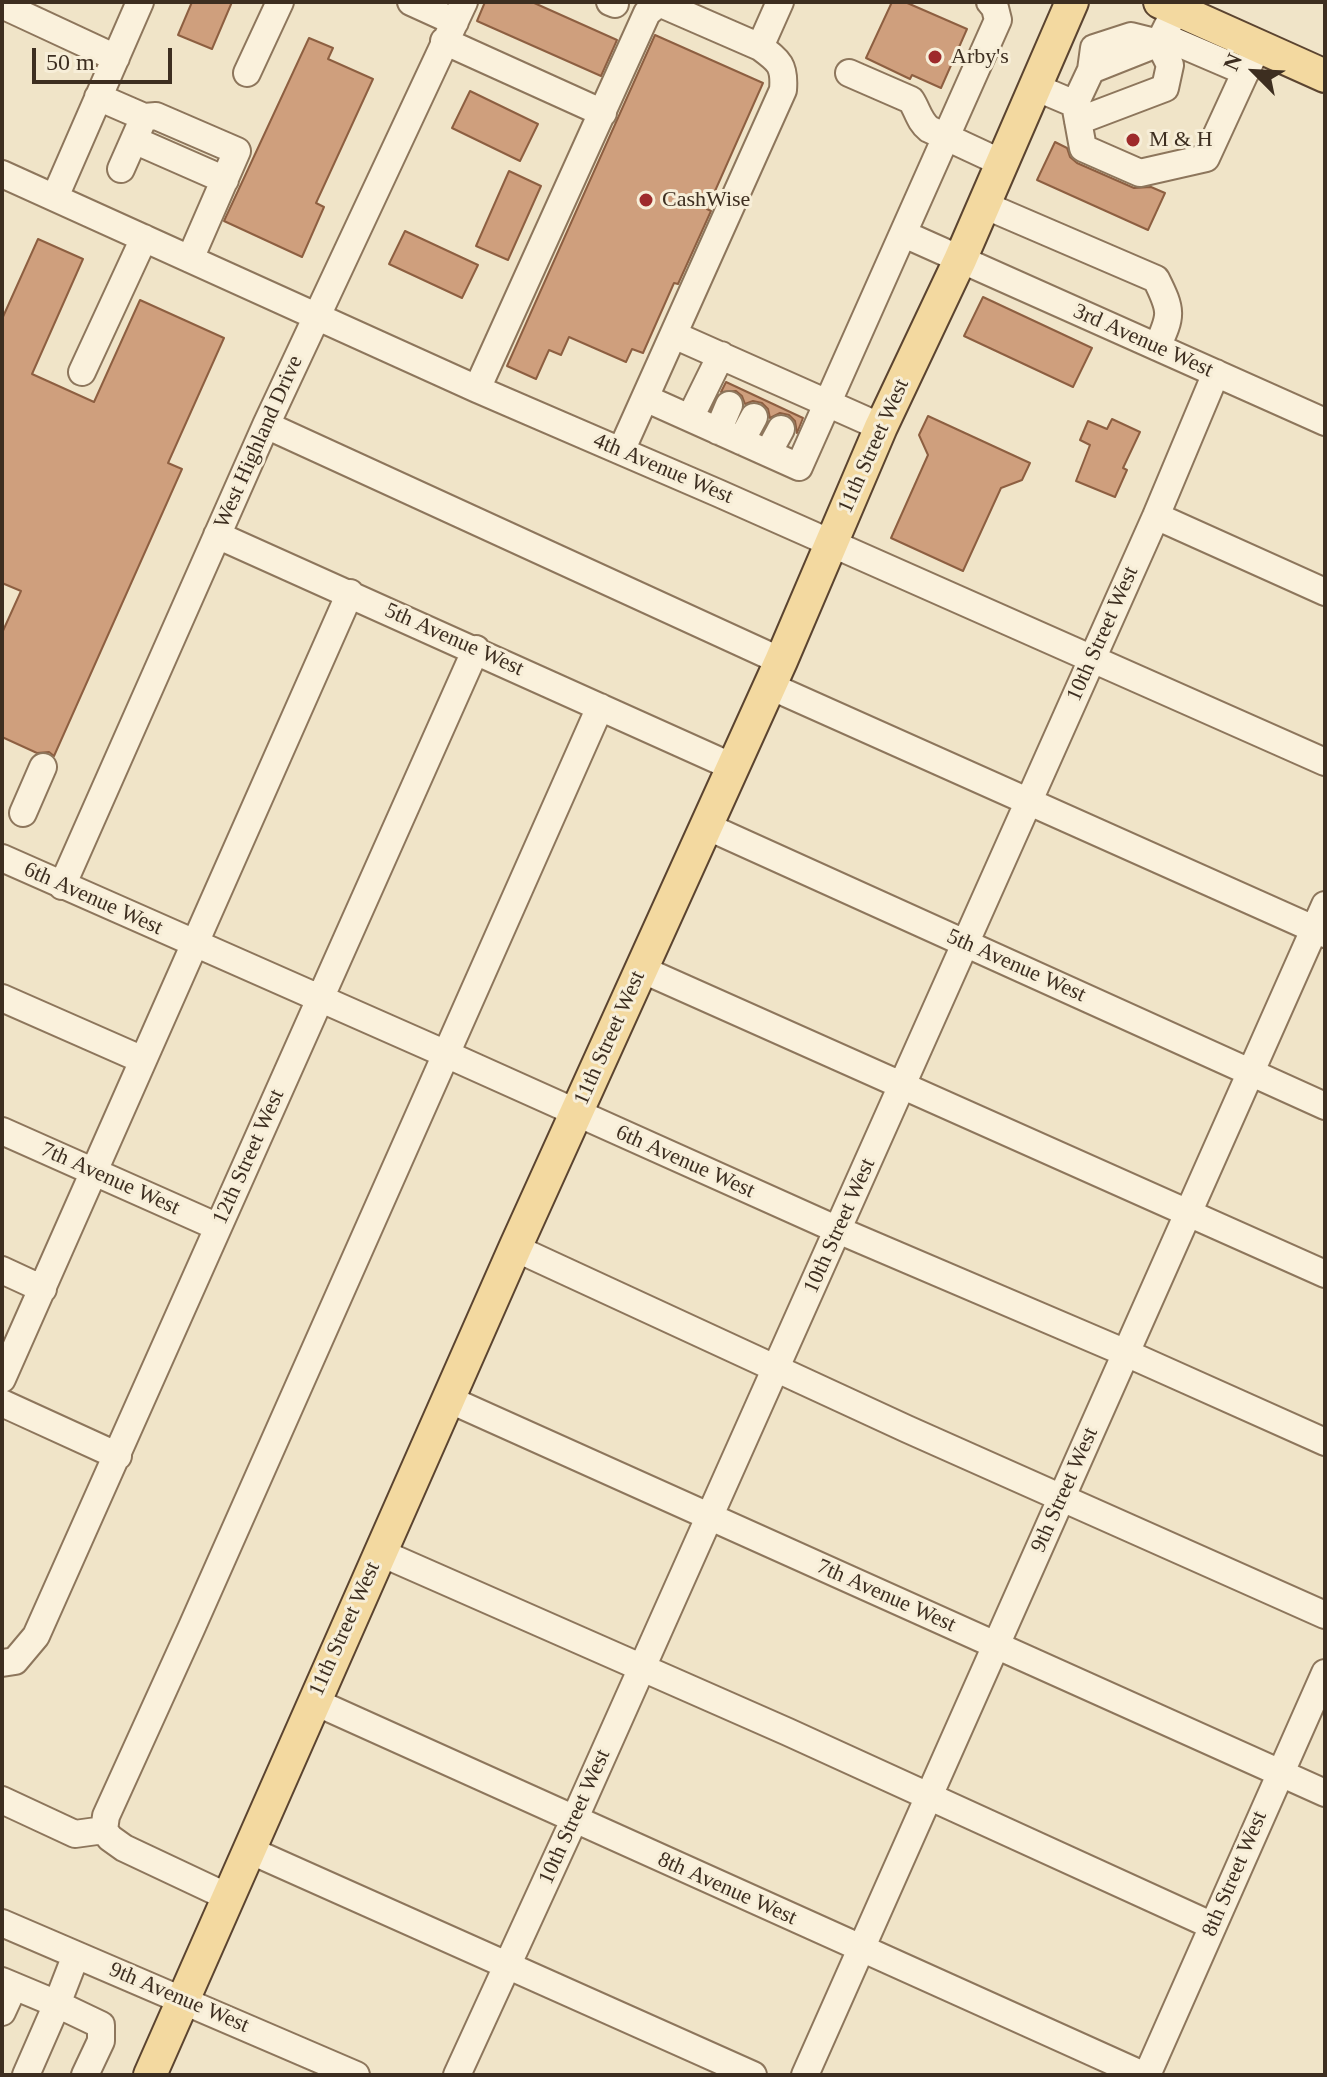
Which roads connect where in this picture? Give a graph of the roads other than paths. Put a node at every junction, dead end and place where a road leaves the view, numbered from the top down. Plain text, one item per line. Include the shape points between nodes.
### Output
1 (140, 2) edge
2 (280, 2) edge
3 (411, 2) edge
4 (659, 2) edge
5 (780, 2) edge
6 (1072, 2) edge
7 (2, 5) edge
8 (993, 5) edge
9 (454, 22) edge
10 (1164, 23) edge
11 (760, 47) junction
12 (116, 58) junction
13 (1252, 58) junction
14 (247, 73) dead end
15 (849, 73) dead end
16 (1325, 76) edge
17 (1035, 87) junction
18 (98, 97) junction
19 (1076, 112) junction
20 (603, 113) junction
21 (946, 138) junction
22 (133, 141) junction
23 (1002, 163) junction
24 (2, 174) edge
25 (225, 180) junction
26 (55, 197) junction
27 (984, 205) junction
28 (904, 234) junction
29 (144, 238) junction
30 (190, 259) junction
31 (960, 260) junction
32 (316, 317) junction
33 (674, 335) junction
34 (1157, 347) junction
35 (721, 355) junction
36 (82, 372) dead end
37 (1216, 373) junction
38 (739, 387) junction
39 (477, 389) junction
40 (645, 398) junction
41 (764, 399) junction
42 (828, 403) junction
43 (790, 410) junction
44 (690, 418) junction
45 (1325, 422) edge
46 (266, 425) junction
47 (881, 427) junction
48 (729, 436) junction
49 (621, 451) junction
50 (768, 453) junction
51 (1156, 516) junction
52 (217, 535) junction
53 (831, 543) junction
54 (1325, 592) edge
55 (350, 593) junction
56 (476, 649) junction
57 (1092, 659) junction
58 (776, 673) junction
59 (600, 707) junction
60 (1325, 762) edge
61 (43, 767) dead end
62 (733, 767) junction
63 (1028, 802) junction
64 (23, 813) dead end
65 (706, 826) junction
66 (2, 858) edge
67 (62, 886) junction
68 (1321, 923) edge
69 (965, 943) junction
70 (195, 944) junction
71 (641, 969) junction
72 (2, 998) edge
73 (320, 999) junction
74 (446, 1054) junction
75 (143, 1060) junction
76 (1251, 1072) junction
77 (902, 1087) junction
78 (1325, 1106) edge
79 (577, 1113) junction
80 (2, 1131) edge
81 (94, 1172) junction
82 (1188, 1213) junction
83 (218, 1227) junction
84 (838, 1230) junction
85 (515, 1248) junction
86 (2, 1270) edge
87 (1325, 1274) edge
88 (43, 1289) junction
89 (1126, 1353) junction
90 (776, 1369) junction
91 (2, 1379) edge
92 (448, 1399) junction
93 (2, 1403) edge
94 (1325, 1442) edge
95 (118, 1456) junction
96 (1062, 1498) junction
97 (710, 1517) junction
98 (379, 1552) junction
99 (1325, 1615) edge
100 (996, 1645) junction
101 (9, 1662) edge
102 (642, 1668) junction
103 (1325, 1673) edge
104 (313, 1701) junction
105 (1279, 1772) junction
106 (1325, 1793) edge
107 (929, 1796) junction
108 (2, 1800) edge
109 (574, 1820) junction
110 (104, 1830) junction
111 (249, 1850) junction
112 (228, 1897) junction
113 (2, 1923) edge
114 (1213, 1926) junction
115 (860, 1949) junction
116 (76, 1955) junction
117 (507, 1966) junction
118 (8, 1983) edge
119 (184, 1999) junction
120 (57, 2004) junction
121 (2, 2012) edge
122 (26, 2075) edge
123 (85, 2075) edge
124 (150, 2075) edge
125 (356, 2075) edge
126 (457, 2075) edge
127 (753, 2075) edge
128 (805, 2075) edge
129 (1145, 2075) edge

1 - 12 street
2 - 14 street
3 - 9 street
4 - 11 street
4 - 20 street via 647,13
5 - 11 street
6 - 17 main road, 11th Street West
7 - 12 street
8 - 21 street via 998,20
9 - 20 street
9 - 32 street, West Highland Drive
10 - 13 main road
10 - 19 street via 1094,48
10 - 19 street via 1170,65 1165,88
11 - 33 street via 779,61 783,90
12 - 18 street
13 - 16 main road
13 - 19 street via 1206,158 1140,173 1083,148
15 - 21 street via 911,100 921,122
17 - 19 street
17 - 23 main road, 11th Street West
18 - 22 street
18 - 26 street
20 - 39 street
21 - 23 street
21 - 28 street
22 - 25 street
22 - 25 street via 156,116 237,151
23 - 27 main road, 11th Street West
24 - 26 street, 4th Avenue West
25 - 30 street
26 - 29 street, 4th Avenue West
27 - 31 main road, 11th Street West
27 - 34 street via 1156,279 1169,304
28 - 31 street, 3rd Avenue West
28 - 42 street
29 - 30 street, 4th Avenue West
29 - 36 street
30 - 32 street, 4th Avenue West
31 - 34 street, 3rd Avenue West
31 - 47 main road, 11th Street West
32 - 39 street, 4th Avenue West
32 - 46 street, West Highland Drive
33 - 35 street
33 - 40 street
34 - 37 street, 3rd Avenue West
35 - 38 street
35 - 44 street
37 - 45 street, 3rd Avenue West
37 - 51 street, 10th Street West
38 - 41 street
38 - 48 street
39 - 49 street, 4th Avenue West
40 - 44 street
40 - 49 street
41 - 43 street
41 - 48 street
42 - 43 street
42 - 47 street
42 - 50 street via 799,467
43 - 50 street
44 - 48 street
46 - 52 street, West Highland Drive
46 - 58 street
47 - 53 main road, 11th Street West
48 - 50 street
49 - 53 street, 4th Avenue West
51 - 54 street
51 - 57 street, 10th Street West
52 - 55 street, 5th Avenue West
52 - 67 street, West Highland Drive
53 - 57 street, 4th Avenue West
53 - 58 main road, 11th Street West
55 - 56 street, 5th Avenue West
55 - 70 street
56 - 59 street, 5th Avenue West
56 - 73 street, 12th Street West
57 - 60 street, 4th Avenue West
57 - 63 street, 10th Street West
58 - 62 main road, 11th Street West
58 - 63 street
59 - 62 street, 5th Avenue West
59 - 74 street
61 - 64 street
62 - 65 main road, 11th Street West
63 - 68 street
63 - 69 street, 10th Street West
65 - 69 street, 5th Avenue West
65 - 71 main road, 11th Street West
66 - 67 street, 6th Avenue West
67 - 70 street, 6th Avenue West
68 - 76 street, 9th Street West
69 - 76 street, 5th Avenue West
69 - 77 street, 10th Street West
70 - 73 street, 6th Avenue West
70 - 75 street
71 - 77 street
71 - 79 main road, 11th Street West
72 - 75 street
73 - 74 street, 6th Avenue West
73 - 83 street, 12th Street West
74 - 79 street, 6th Avenue West
74 - 110 street
75 - 81 street
76 - 78 street, 5th Avenue West
76 - 82 street, 9th Street West
77 - 82 street
77 - 84 street, 10th Street West
79 - 84 street, 6th Avenue West
79 - 85 main road, 11th Street West
80 - 81 street, 7th Avenue West
81 - 83 street, 7th Avenue West
81 - 88 street
82 - 87 street
82 - 89 street, 9th Street West
83 - 95 street, 12th Street West
84 - 89 street, 6th Avenue West
84 - 90 street, 10th Street West
85 - 90 street
85 - 92 main road, 11th Street West
86 - 88 street
88 - 91 street
89 - 94 street, 6th Avenue West
89 - 96 street, 9th Street West
90 - 96 street
90 - 97 street, 10th Street West
92 - 97 street, 7th Avenue West
92 - 98 main road, 11th Street West
93 - 95 street
95 - 101 street, 12th Street West via 36,1636
96 - 99 street
96 - 100 street, 9th Street West
97 - 100 street, 7th Avenue West
97 - 102 street, 10th Street West
98 - 102 street
98 - 104 main road, 11th Street West
100 - 105 street, 7th Avenue West
100 - 107 street, 9th Street West
102 - 107 street
102 - 109 street, 10th Street West
103 - 105 street, 8th Street West
104 - 109 street, 8th Avenue West
104 - 111 main road, 11th Street West
105 - 106 street, 7th Avenue West
105 - 114 street, 8th Street West
107 - 114 street
107 - 115 street, 9th Street West
108 - 110 street via 75,1834
109 - 115 street, 8th Avenue West
109 - 117 street, 10th Street West
110 - 112 street via 124,1848
111 - 112 main road, 11th Street West
111 - 117 street
112 - 119 main road, 11th Street West
113 - 116 street, 9th Avenue West
114 - 129 street, 8th Street West
115 - 128 street, 9th Street West
115 - 129 street, 8th Avenue West
116 - 119 street, 9th Avenue West
116 - 120 street
117 - 126 street, 10th Street West
117 - 127 street
118 - 120 street
118 - 121 street
119 - 124 main road, 11th Street West
119 - 125 street, 9th Avenue West
120 - 122 street
120 - 123 street via 101,2025 101,2041

